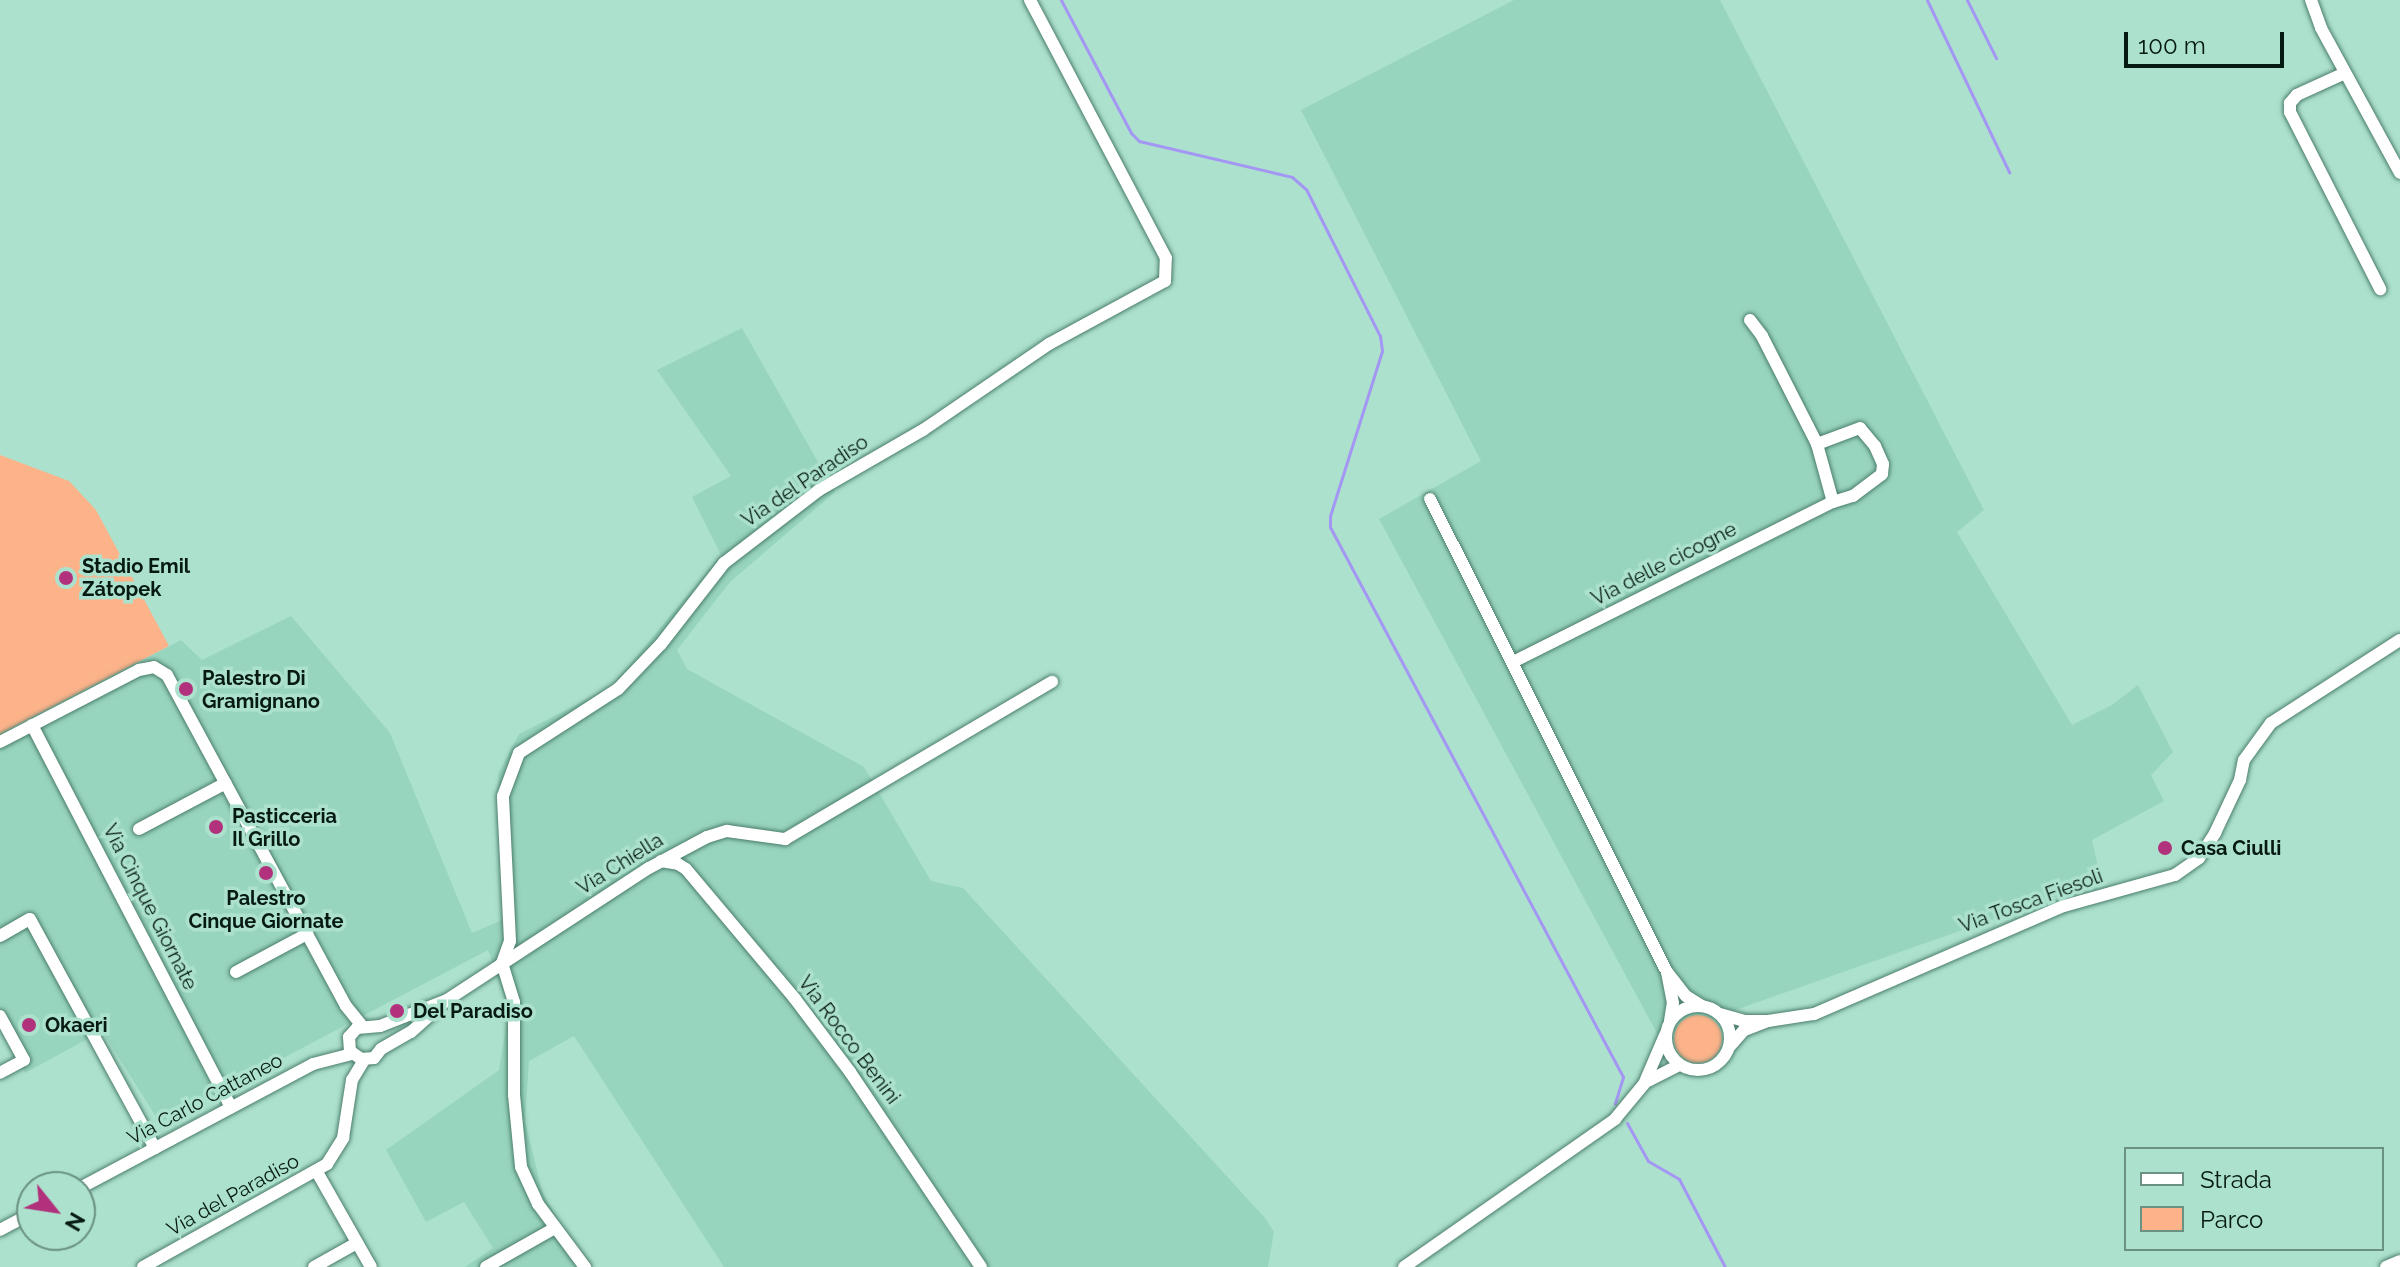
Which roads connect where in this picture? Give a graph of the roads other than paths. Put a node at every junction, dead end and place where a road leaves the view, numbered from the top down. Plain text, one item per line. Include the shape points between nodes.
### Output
1 (1030, 0) edge
2 (2311, 0) edge
3 (2345, 73) junction
4 (2400, 173) edge
5 (2380, 289) dead end
6 (1750, 320) dead end
7 (1817, 444) junction
8 (1430, 499) dead end
9 (1833, 502) junction
10 (2400, 640) edge
11 (1513, 662) junction
12 (1052, 682) dead end
13 (32, 725) junction
14 (0, 742) edge
15 (226, 783) junction
16 (139, 829) dead end
17 (661, 861) junction
18 (307, 934) junction
19 (0, 936) edge
20 (502, 963) junction
21 (236, 972) dead end
22 (1667, 972) junction
23 (447, 1000) junction
24 (1702, 1006) junction
25 (1719, 1013) junction
26 (0, 1016) edge
27 (1768, 1021) junction
28 (1667, 1028) junction
29 (361, 1029) junction
30 (1729, 1047) junction
31 (381, 1049) junction
32 (358, 1057) junction
33 (1679, 1065) junction
34 (0, 1073) edge
35 (1644, 1084) junction
36 (231, 1107) junction
37 (155, 1148) junction
38 (317, 1172) junction
39 (96, 1179) edge
40 (555, 1228) junction
41 (357, 1243) junction
42 (2400, 1261) edge
43 (143, 1267) edge
44 (314, 1267) edge
45 (371, 1267) edge
46 (486, 1267) edge
47 (585, 1267) edge
48 (981, 1267) edge
49 (1404, 1267) edge
50 (2386, 1267) edge

1 - 20 street, Via del Paradiso via 1166,258 1165,281 1049,344 923,430 819,490 724,563 618,689 519,753 503,796 510,941
2 - 3 street
3 - 4 street
3 - 5 street via 2297,95 2290,112
6 - 7 street
7 - 9 street
7 - 9 street, Via delle cicogne via 1860,428 1868,433 1883,464 1875,482
8 - 11 street
9 - 11 street, Via delle cicogne
10 - 27 street, Via Tosca Fiesoli via 2271,723 2244,760 2215,833 2199,858 2175,875 2064,906 1814,1014
11 - 22 street
12 - 17 street, Via Chiella via 785,839 727,831
13 - 14 street
13 - 15 street via 139,670 160,669 174,683
13 - 36 street, Via Cinque Giornate
15 - 16 street
15 - 18 street
17 - 20 street, Via Chiella
17 - 48 street, Via Rocco Benini via 686,869 795,999
18 - 21 street
18 - 29 street
19 - 37 street via 30,919
20 - 23 street
20 - 40 street via 514,1002 521,1167
22 - 24 street
22 - 28 street via 1673,1003
23 - 29 street
23 - 31 street via 411,1032
24 - 25 street, Via Tosca Fiesoli
24 - 28 street via 1687,1007
25 - 27 street, Via Tosca Fiesoli via 1736,1020
25 - 30 street via 1729,1031
26 - 34 street via 24,1060
27 - 30 street, Via Tosca Fiesoli via 1744,1030
28 - 33 street via 1668,1052
28 - 35 street, Via Tosca Fiesoli
29 - 31 street via 380,1035
29 - 32 street, Via del Paradiso via 348,1042
30 - 33 street, Via Tosca Fiesoli via 1723,1059 1706,1069
31 - 32 street via 374,1058
32 - 36 street, Via Carlo Cattaneo via 313,1064
32 - 38 street, Via del Paradiso via 343,1138
33 - 35 street, Via Tosca Fiesoli
35 - 49 street, Via Tosca Fiesoli via 1615,1119
36 - 37 street, Via Carlo Cattaneo
37 - 39 street, Via Carlo Cattaneo
38 - 41 street
38 - 43 street, Via del Paradiso
40 - 46 street
40 - 47 street
41 - 44 street
41 - 45 street
42 - 50 street

